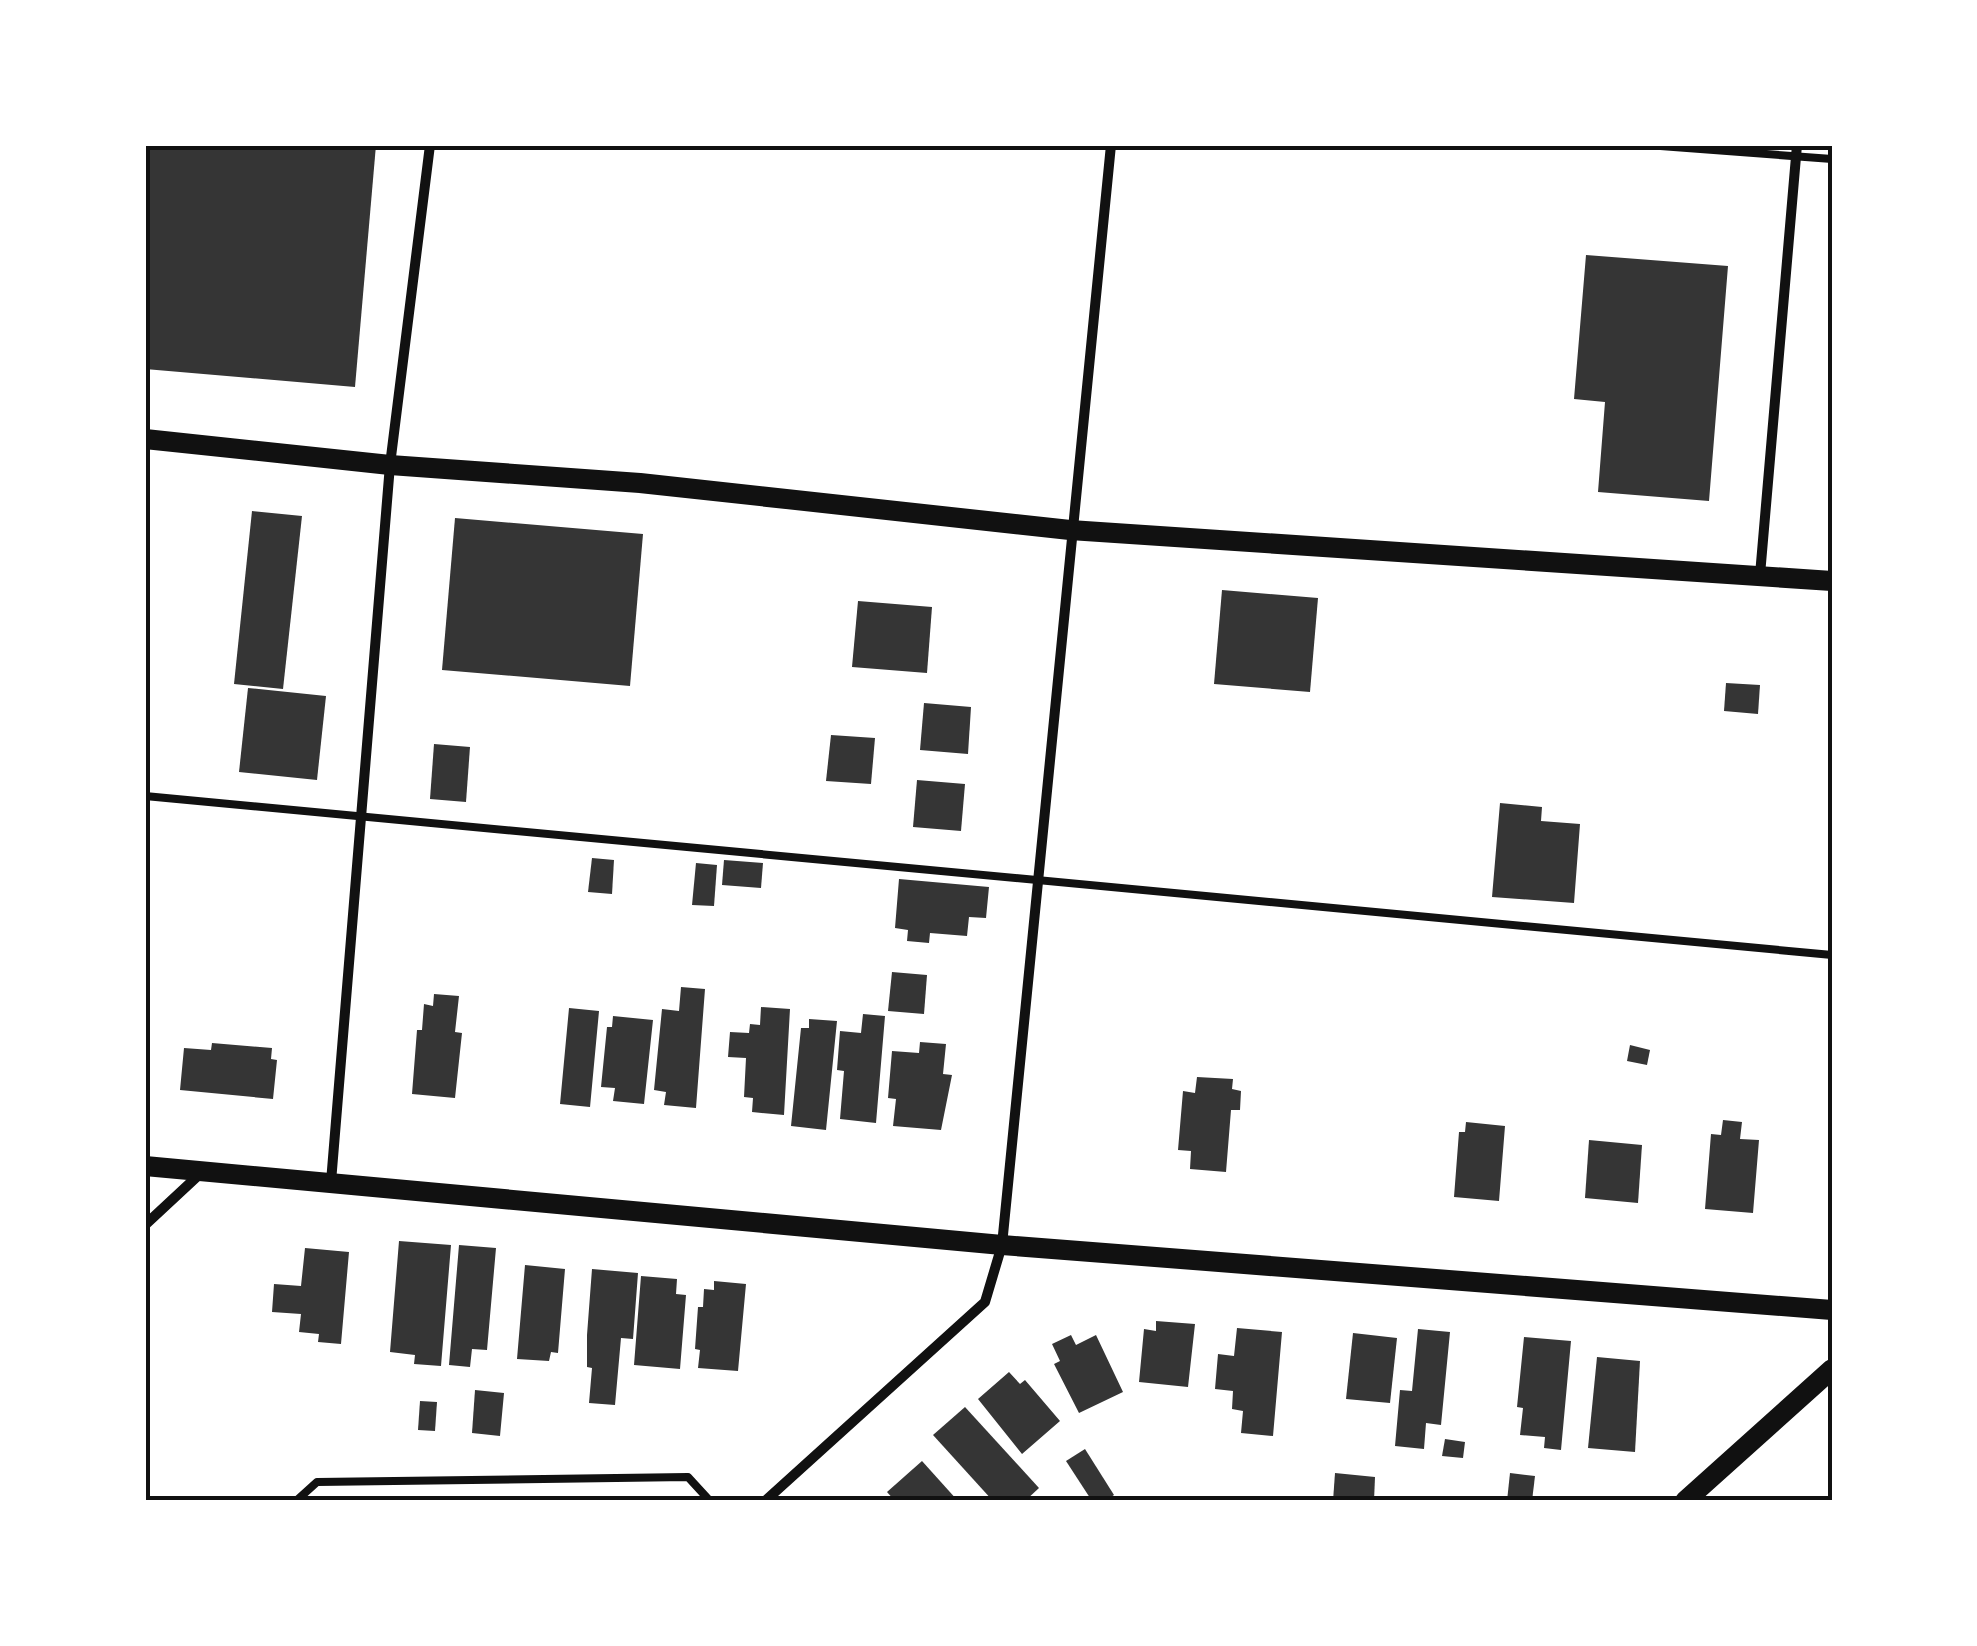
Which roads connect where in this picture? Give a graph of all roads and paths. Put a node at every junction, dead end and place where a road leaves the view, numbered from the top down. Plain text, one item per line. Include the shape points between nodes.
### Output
1 (430, 145) edge
2 (1111, 145) edge
3 (1647, 145) edge
4 (1796, 151) edge
5 (1832, 159) edge
6 (145, 438) edge
7 (390, 465) junction
8 (1070, 530) junction
9 (1760, 574) junction
10 (1832, 581) edge
11 (145, 796) edge
12 (361, 814) junction
13 (1036, 880) junction
14 (1832, 955) edge
15 (145, 1166) edge
16 (202, 1172) junction
17 (330, 1182) junction
18 (145, 1225) edge
19 (1002, 1244) junction
20 (1832, 1310) edge
21 (1832, 1369) edge
22 (296, 1501) edge
23 (710, 1501) edge
24 (764, 1501) edge
25 (1685, 1501) edge

1 - 7 street
2 - 8 street
3 - 4 lane
4 - 5 lane
4 - 9 street
6 - 7 main road
7 - 8 main road via 640,483
7 - 12 street
8 - 9 main road
8 - 13 street
9 - 10 main road
11 - 12 lane
12 - 13 lane
12 - 17 street
13 - 14 lane
13 - 19 street
15 - 16 main road
16 - 17 main road
16 - 18 street
17 - 19 main road
19 - 20 main road
19 - 24 street via 985,1302
21 - 25 main road
22 - 23 lane via 317,1482 688,1478

